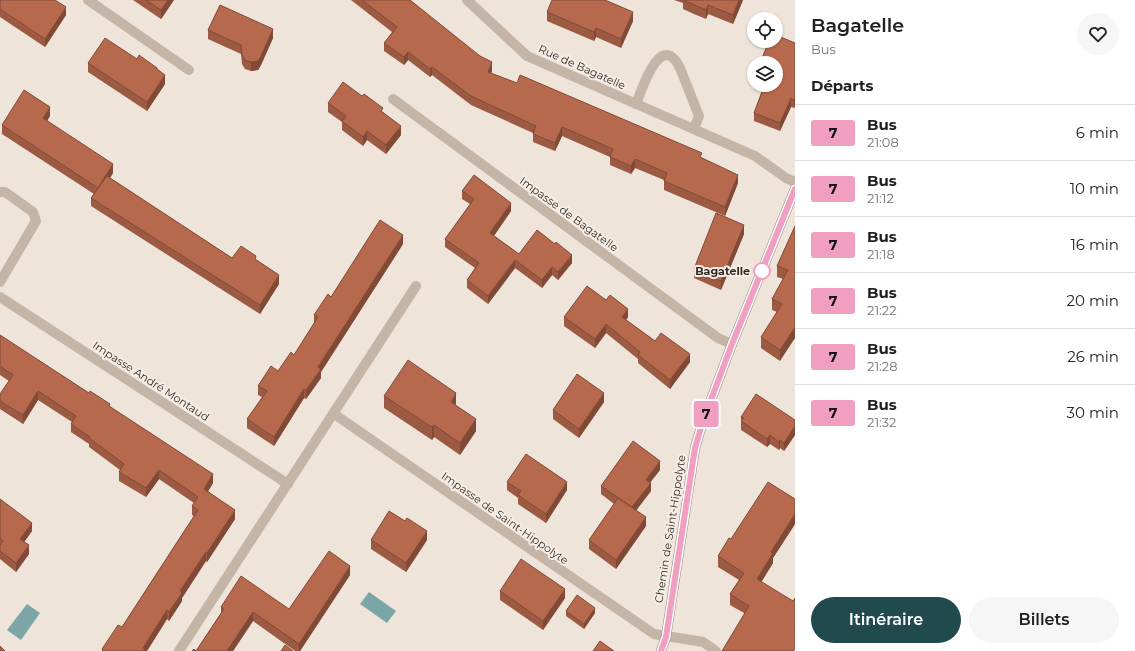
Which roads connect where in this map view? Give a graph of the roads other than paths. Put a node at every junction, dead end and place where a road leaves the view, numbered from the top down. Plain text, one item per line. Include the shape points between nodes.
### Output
1 (88, 0) edge
2 (467, 0) edge
3 (189, 70) dead end
4 (393, 99) dead end
5 (636, 104) junction
6 (694, 128) junction
7 (795, 182) edge
8 (795, 189) edge
9 (0, 192) edge
10 (0, 282) edge
11 (416, 286) dead end
12 (0, 297) edge
13 (732, 344) junction
14 (334, 414) junction
15 (288, 484) junction
16 (666, 637) junction
17 (179, 651) edge
18 (661, 651) edge
19 (716, 651) edge

1 - 3 street
2 - 5 street, Rue de Bagatelle via 527,56
4 - 13 street, Impasse de Bagatelle via 718,338
5 - 6 street, Rue de Bagatelle
5 - 6 street via 653,64 658,58 672,56 677,61 699,116
6 - 7 street, Rue de Bagatelle via 755,156
8 - 13 street, Chemin de Saint-Hippolyte
9 - 10 street via 5,192 33,212 36,221
11 - 14 street
12 - 15 street, Impasse André Montaud
13 - 16 street, Chemin de Saint-Hippolyte via 695,448
14 - 15 street
14 - 16 street, Impasse de Saint-Hippolyte via 654,634
15 - 17 street
16 - 18 street, Chemin de Saint-Hippolyte
16 - 19 street, Impasse de Saint-Hippolyte via 703,642

